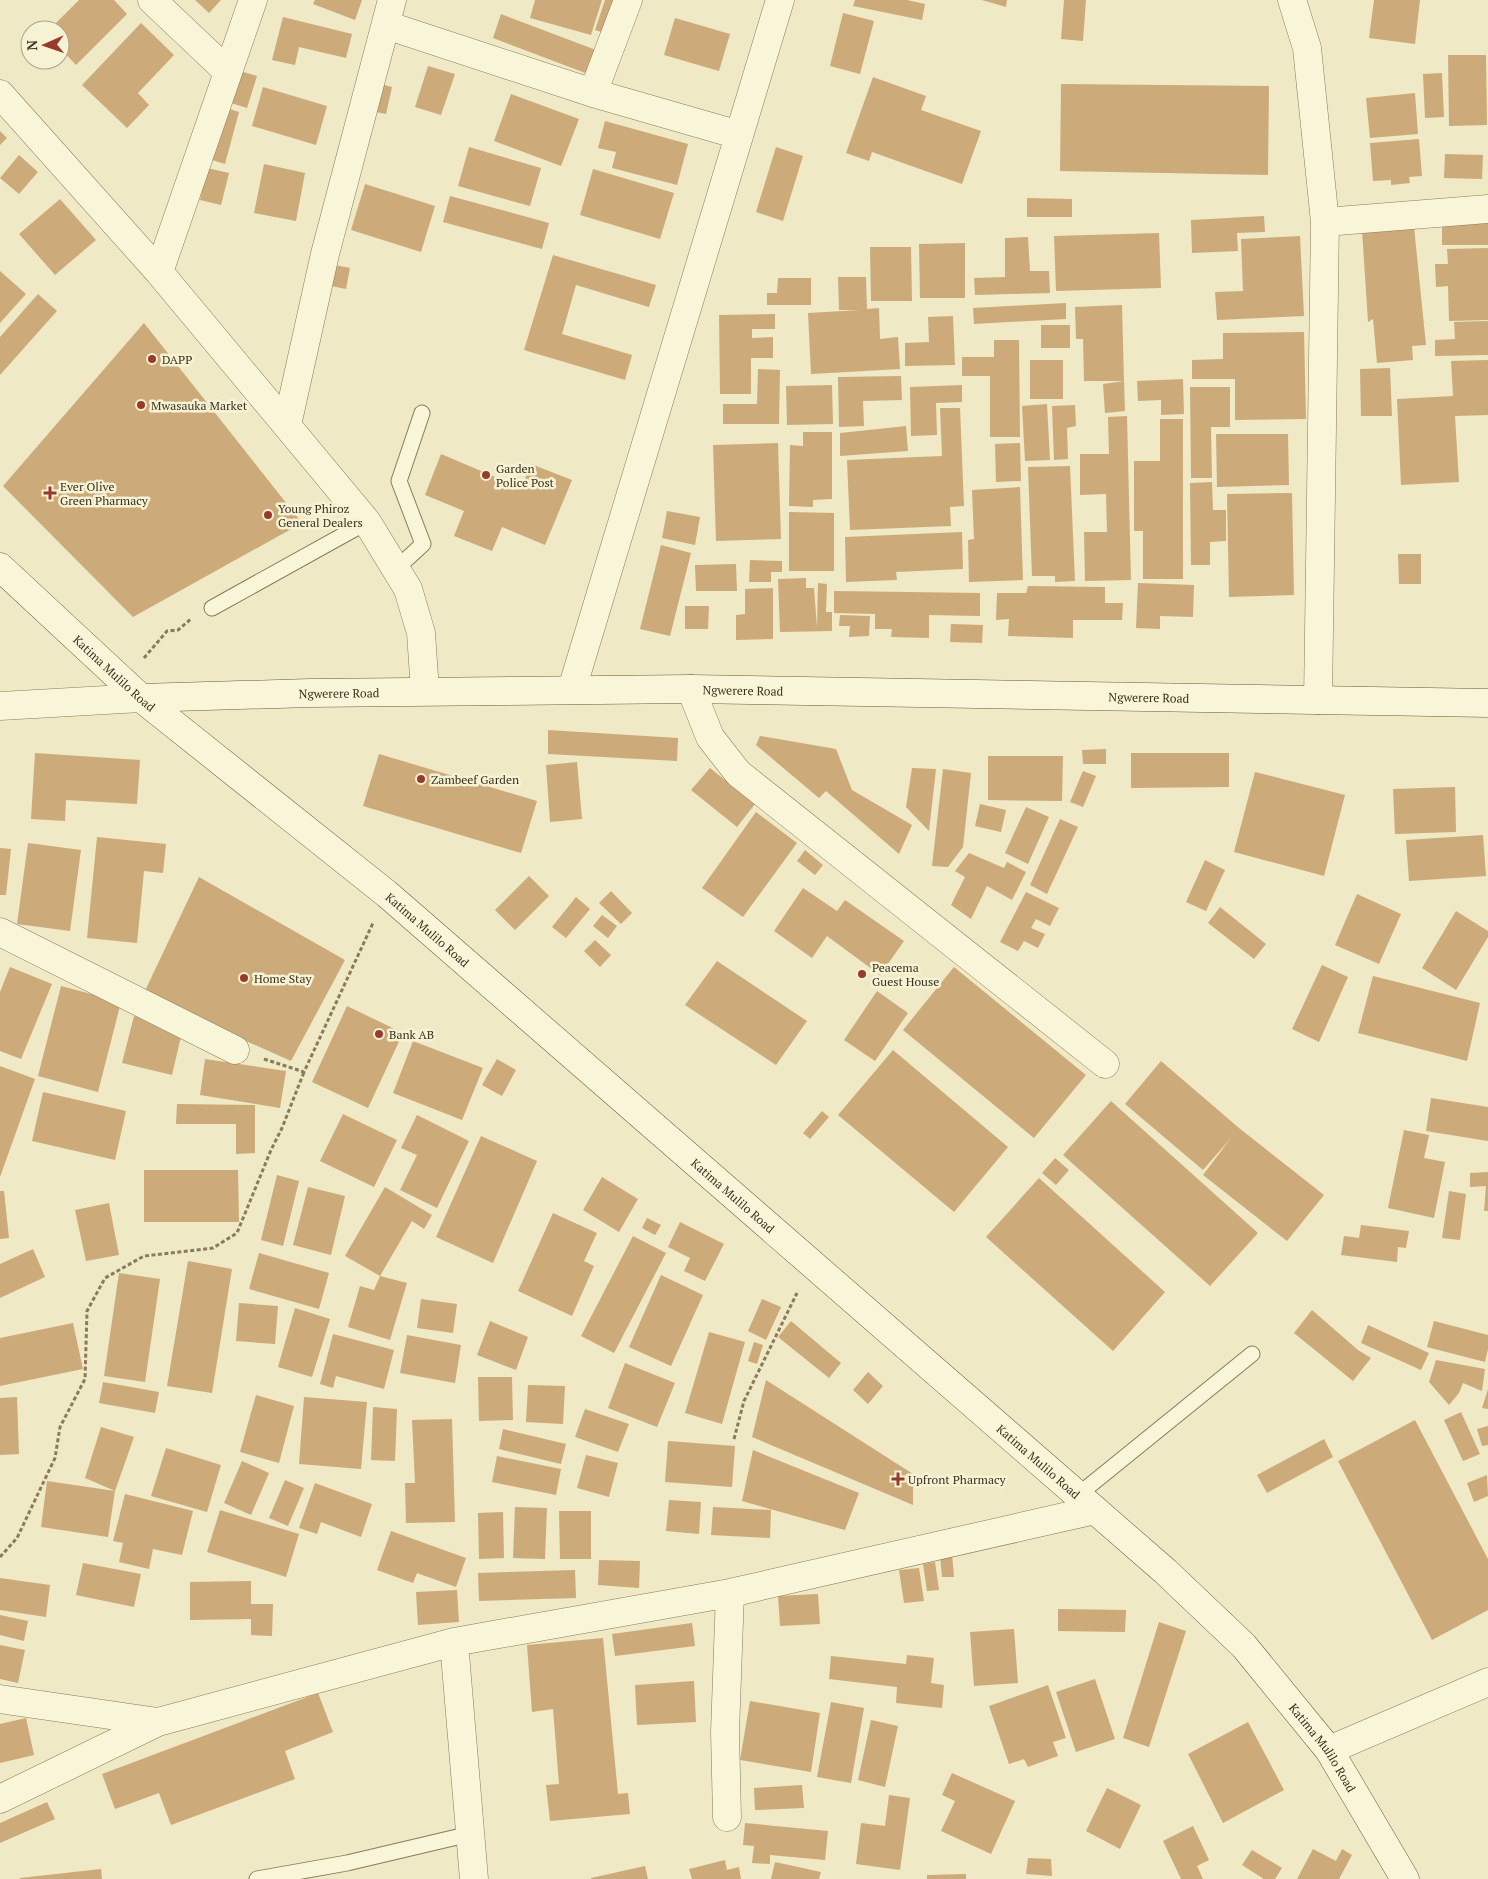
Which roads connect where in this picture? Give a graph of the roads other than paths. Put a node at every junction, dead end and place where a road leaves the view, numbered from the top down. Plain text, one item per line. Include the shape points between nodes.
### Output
1 (152, 0) edge
2 (253, 0) edge
3 (628, 0) edge
4 (780, 0) edge
5 (1292, 0) edge
6 (389, 13) edge
7 (228, 72) junction
8 (594, 93) junction
9 (0, 94) edge
10 (739, 135) junction
11 (1488, 209) edge
12 (1325, 222) junction
13 (159, 272) junction
14 (422, 413) dead end
15 (287, 425) junction
16 (367, 522) junction
17 (0, 567) edge
18 (396, 569) junction
19 (212, 608) road end
20 (572, 689) junction
21 (691, 689) junction
22 (425, 691) junction
23 (140, 698) junction
24 (1318, 700) junction
25 (1488, 703) edge
26 (0, 706) edge
27 (0, 932) edge
28 (235, 1050) road end
29 (1105, 1064) dead end
30 (1252, 1354) dead end
31 (1087, 1503) junction
32 (730, 1593) junction
33 (454, 1642) junction
34 (1488, 1682) edge
35 (0, 1699) edge
36 (158, 1722) junction
37 (1329, 1750) junction
38 (0, 1799) edge
39 (727, 1817) dead end
40 (470, 1834) junction
41 (257, 1879) edge
42 (474, 1879) edge
43 (1405, 1879) edge

1 - 7 street
2 - 7 street
3 - 8 street
4 - 10 street
5 - 12 street via 1307,48
6 - 8 street
6 - 15 street via 325,254
7 - 13 street
8 - 10 street
9 - 13 street
10 - 20 street
11 - 12 street
12 - 24 street
13 - 15 street
14 - 18 lane via 399,480 422,544
15 - 16 street
16 - 18 street
16 - 19 lane
17 - 23 street, Katima Mulilo Road
18 - 22 street via 408,589 421,633
20 - 21 street, Ngwerere Road
20 - 22 street, Ngwerere Road
21 - 24 street, Ngwerere Road
21 - 29 street via 710,737 738,773
22 - 23 street, Ngwerere Road
23 - 26 street, Ngwerere Road
23 - 31 street, Katima Mulilo Road via 387,894
24 - 25 street, Ngwerere Road
27 - 28 street
30 - 31 lane
31 - 32 street
31 - 37 street, Katima Mulilo Road via 1166,1570 1244,1646
32 - 33 street
32 - 39 street via 725,1732
33 - 36 street
33 - 40 street
34 - 37 street
35 - 36 street
36 - 38 street
37 - 43 street, Katima Mulilo Road
40 - 41 lane
40 - 42 street

